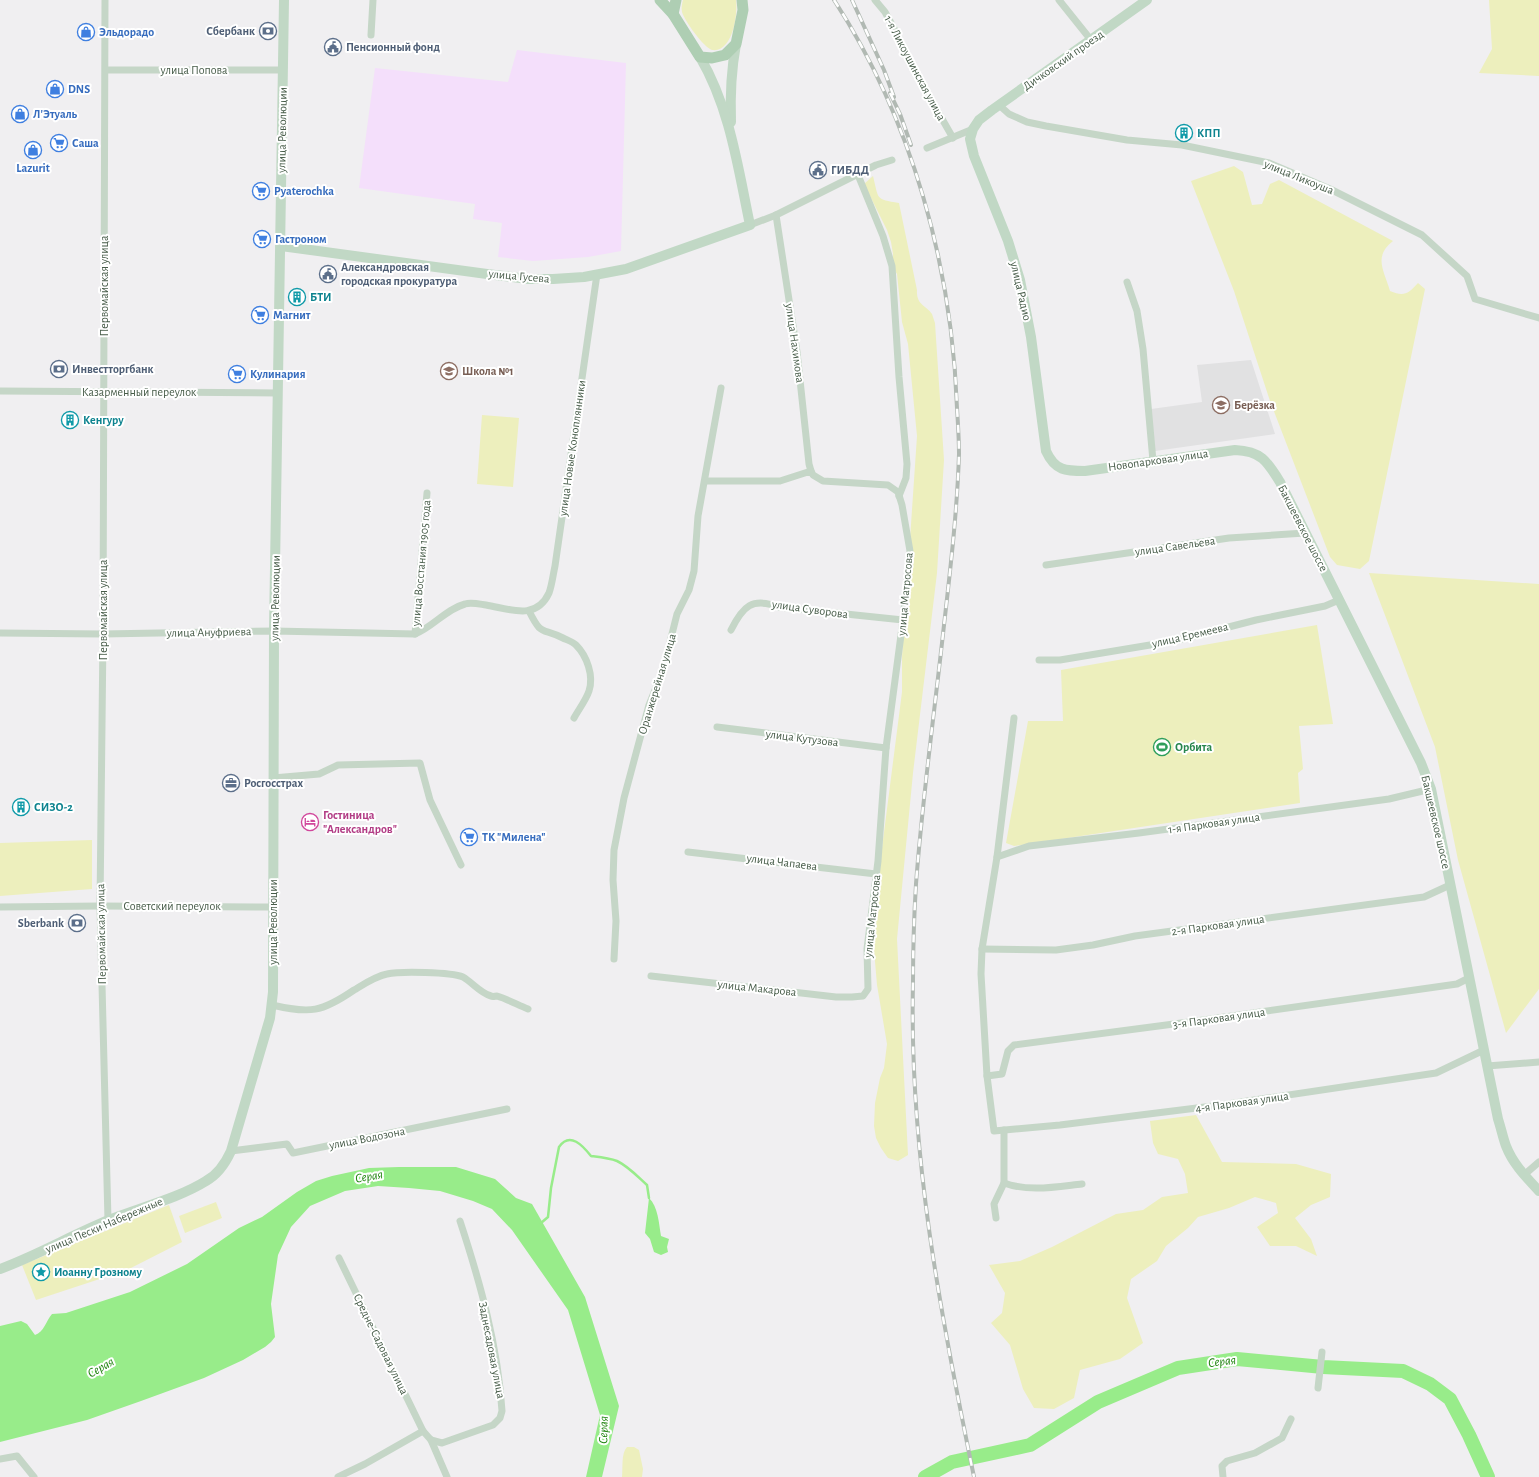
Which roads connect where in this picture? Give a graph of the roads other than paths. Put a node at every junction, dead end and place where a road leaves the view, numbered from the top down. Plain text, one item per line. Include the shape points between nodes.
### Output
1 (105, 0) edge
2 (284, 0) edge
3 (373, 0) edge
4 (660, 0) edge
5 (676, 0) edge
6 (750, 0) edge
7 (875, 0) edge
8 (1060, 0) edge
9 (1147, 0) edge
10 (743, 5) edge
11 (673, 14) junction
12 (371, 35) dead end
13 (1091, 40) junction
14 (736, 44) junction
15 (700, 57) junction
16 (106, 70) junction
17 (283, 70) junction
18 (999, 105) junction
19 (973, 129) junction
20 (732, 138) junction
21 (953, 138) junction
22 (927, 148) dead end
23 (892, 160) dead end
24 (858, 175) junction
25 (776, 215) junction
26 (750, 225) junction
27 (281, 246) junction
28 (597, 274) junction
29 (1127, 282) dead end
30 (1539, 318) edge
31 (721, 388) dead end
32 (0, 391) edge
33 (103, 392) junction
34 (278, 393) junction
35 (1258, 454) joint
36 (1153, 461) junction
37 (1057, 467) joint
38 (811, 471) junction
39 (705, 481) junction
40 (427, 493) dead end
41 (899, 496) junction
42 (1305, 532) junction
43 (1046, 565) dead end
44 (1339, 600) junction
45 (528, 611) junction
46 (903, 620) junction
47 (732, 630) dead end
48 (274, 632) junction
49 (0, 633) edge
50 (103, 634) junction
51 (415, 634) junction
52 (1039, 660) dead end
53 (574, 718) dead end
54 (1014, 718) dead end
55 (717, 727) dead end
56 (886, 748) junction
57 (273, 778) junction
58 (1431, 789) junction
59 (688, 852) dead end
60 (997, 857) junction
61 (461, 865) dead end
62 (876, 874) junction
63 (1450, 885) junction
64 (100, 906) junction
65 (0, 907) edge
66 (273, 907) junction
67 (982, 949) junction
68 (614, 959) dead end
69 (651, 976) dead end
70 (1470, 978) junction
71 (863, 996) joint
72 (272, 1005) junction
73 (528, 1009) dead end
74 (1484, 1050) junction
75 (1539, 1062) edge
76 (1488, 1066) junction
77 (986, 1076) junction
78 (507, 1109) dead end
79 (1004, 1130) junction
80 (231, 1151) junction
81 (1539, 1162) edge
82 (1524, 1175) junction
83 (207, 1181) joint
84 (1004, 1183) junction
85 (1082, 1184) dead end
86 (1539, 1191) edge
87 (996, 1218) dead end
88 (108, 1220) junction
89 (460, 1221) dead end
90 (339, 1258) dead end
91 (0, 1269) edge
92 (1322, 1352) dead end
93 (1318, 1388) dead end
94 (1291, 1419) dead end
95 (423, 1431) junction
96 (431, 1440) junction
97 (0, 1459) edge
98 (34, 1477) edge
99 (338, 1477) edge
100 (447, 1477) edge
101 (1223, 1477) edge

1 - 16 street, Первомайская улица
2 - 17 main road, улица Революции
3 - 12 street
4 - 11 main road
5 - 11 main road
6 - 10 main road
7 - 21 street, 1-я Ликоушинская улица via 885,12 910,63
8 - 13 street
9 - 13 main road, Дичковский проезд
10 - 14 main road
11 - 15 main road
13 - 18 main road, Дичковский проезд
14 - 15 main road via 724,55
14 - 20 main road via 730,90
15 - 20 main road via 721,100
16 - 17 street, улица Попова
16 - 33 street, Первомайская улица
17 - 27 main road, улица Революции
18 - 19 main road, Дичковский проезд via 979,120
18 - 30 street, улица Ликоуша via 1021,119 1046,126 1127,140 1182,145 1269,163 1330,189 1422,235 1466,276 1475,299
19 - 21 street
19 - 37 main road, улица Радио via 970,139 974,156 1008,241 1020,280 1031,338 1046,451 1050,461
20 - 26 main road
21 - 22 street
23 - 24 street
24 - 25 street
24 - 41 street via 883,236 892,266 907,464 906,478
25 - 26 street
25 - 38 street, улица Нахимова via 797,352
26 - 28 main road, улица Гусева via 626,268
27 - 28 main road, улица Гусева via 528,279
27 - 34 main road, улица Революции
28 - 45 street, улица Новые Коноплянники via 555,566 549,593 539,607
29 - 36 street via 1137,311 1143,349
31 - 39 street, Оранжерейная улица
32 - 33 street, Казарменный переулок
33 - 34 street, Казарменный переулок
33 - 50 street, Первомайская улица
34 - 48 main road, улица Революции
35 - 36 main road, Новопарковая улица via 1235,450
35 - 42 main road, Бакшеевское шоссе via 1280,482
36 - 37 main road, Новопарковая улица via 1085,471 1066,471
38 - 39 street via 780,481
38 - 41 street via 823,481 888,485 898,492
39 - 68 street, Оранжерейная улица via 698,516 690,590 677,614 663,670 649,705 624,798 614,850
40 - 51 street, улица Восстания 1905 года
41 - 46 street, улица Матросова via 910,551
42 - 43 street, улица Савельева via 1229,538
42 - 44 main road, Бакшеевское шоссе
44 - 52 street, улица Еремеева via 1325,606 1174,641 1060,660
44 - 58 main road, Бакшеевское шоссе via 1421,763
45 - 51 street via 466,603
45 - 53 street via 536,627 576,645 587,661 589,691
46 - 47 street, улица Суворова via 779,607 759,602 748,605 739,615
46 - 56 street, улица Матросова
48 - 50 street, улица Ануфриева
48 - 51 street, улица Ануфриева
48 - 57 main road, улица Революции
49 - 50 street, улица Ануфриева
50 - 64 street, Первомайская улица
54 - 60 street
55 - 56 street, улица Кутузова
56 - 62 street, улица Матросова
57 - 61 street via 318,774 338,766 420,763 430,800
57 - 66 main road, улица Революции
58 - 60 street, 1-я Парковая улица via 1388,798 1028,846
58 - 63 main road, Бакшеевское шоссе
59 - 62 street, улица Чапаева
60 - 67 street
62 - 71 street, улица Матросова via 867,949 868,989
63 - 67 street, 2-я Парковая улица via 1424,897 1135,936 1093,945 1056,950
63 - 70 main road, Бакшеевское шоссе
64 - 65 street, Советский переулок
64 - 66 street, Советский переулок
64 - 88 street, Первомайская улица
66 - 72 main road, улица Революции
67 - 77 street
69 - 71 street, улица Макарова via 836,997
70 - 74 main road, Бакшеевское шоссе
70 - 77 street, 3-я Парковая улица via 1457,984 1014,1045 1008,1052 1002,1074
72 - 73 street via 293,1010 321,1009 336,1003 369,982 386,974 398,972 462,977 490,996 497,996
72 - 80 main road, улица Революции
74 - 76 main road, Бакшеевское шоссе
74 - 79 street, 4-я Парковая улица via 1436,1073 1221,1105
75 - 76 street
76 - 82 main road, Бакшеевское шоссе via 1506,1146
77 - 79 street, 4-я Парковая улица via 994,1131
78 - 80 street, улица Водозона via 293,1152 288,1144
79 - 84 street
80 - 83 main road, улица Революции via 227,1160
81 - 82 street
82 - 86 main road, Бакшеевское шоссе
83 - 88 main road, улица Пески Набережные
84 - 85 street via 1016,1187 1041,1188
84 - 87 street via 994,1204
88 - 91 main road, улица Пески Набережные
89 - 96 street, Заднесадовая улица via 476,1270 492,1340 502,1411 500,1418 493,1425 442,1443
90 - 95 street, Средне-Садовая улица
92 - 93 street
94 - 101 street via 1282,1438 1256,1453 1227,1461 1222,1466
95 - 96 street
95 - 99 street
96 - 100 street
97 - 98 street via 17,1456

